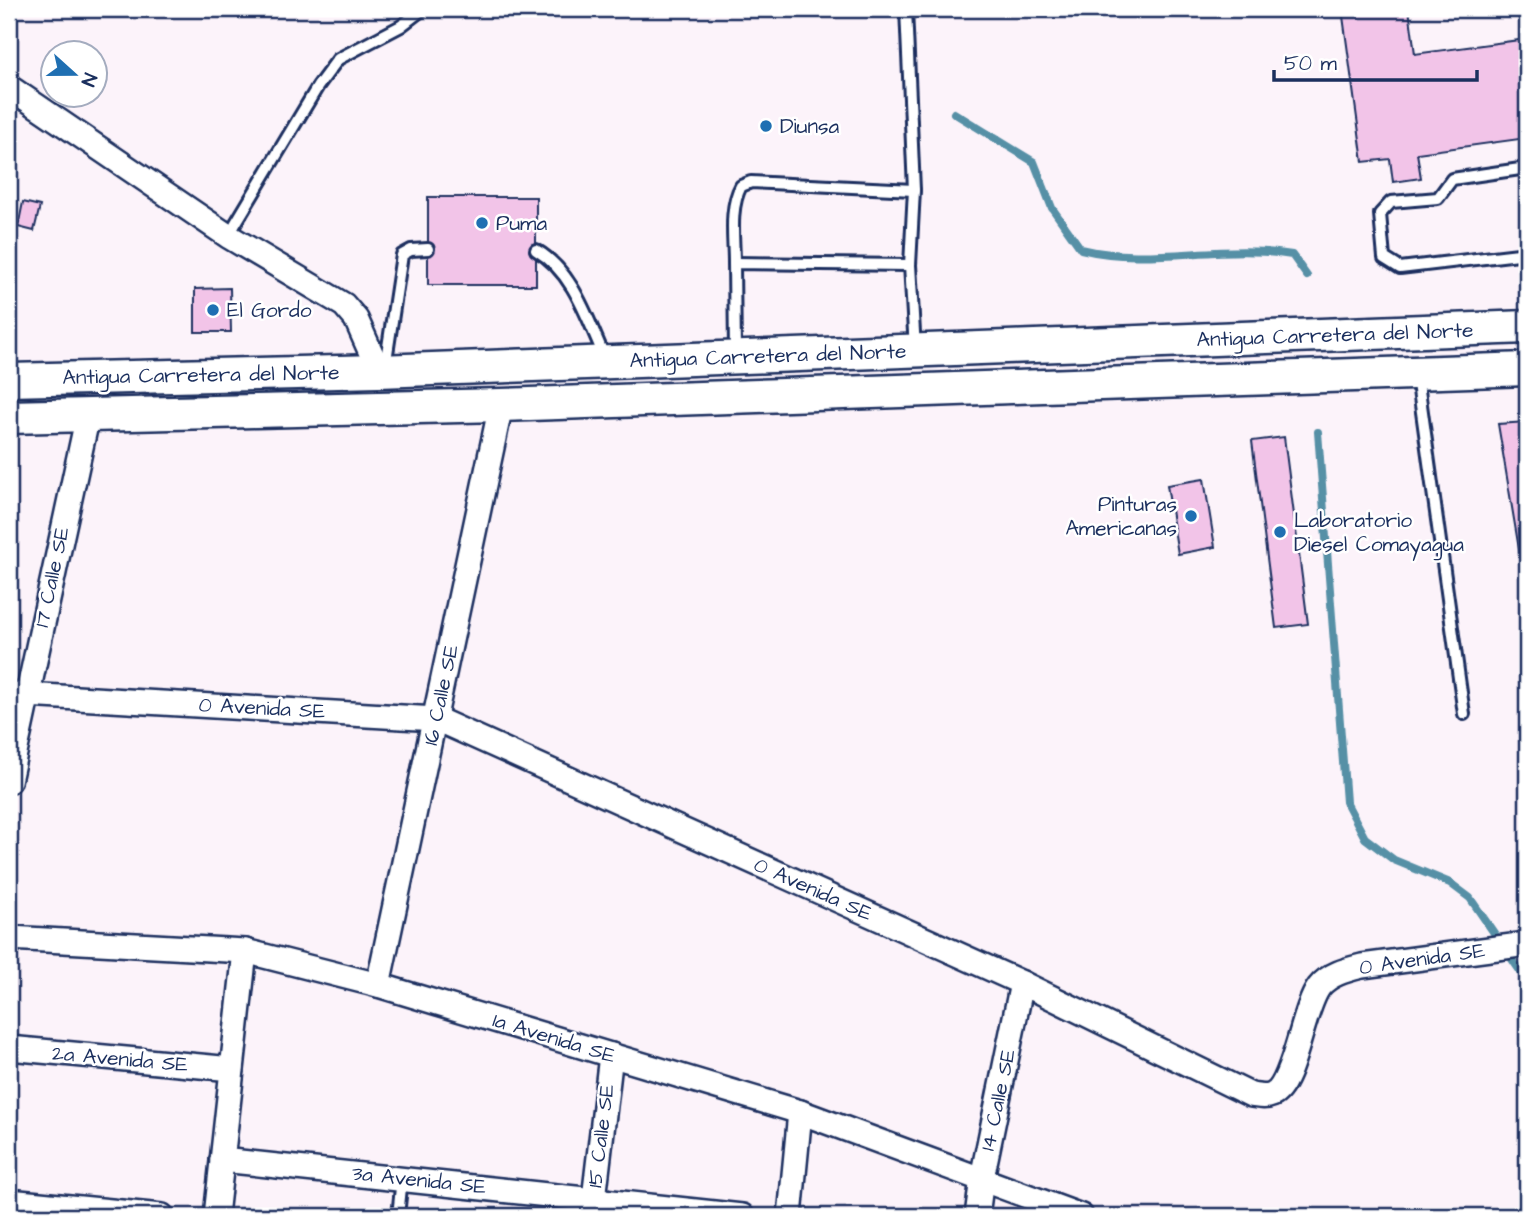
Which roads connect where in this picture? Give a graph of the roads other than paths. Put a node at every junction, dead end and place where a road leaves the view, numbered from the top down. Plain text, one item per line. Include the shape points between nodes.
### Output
1 (423, 9) edge
2 (906, 9) edge
3 (9, 87) edge
4 (1527, 168) edge
5 (914, 190) junction
6 (228, 236) junction
7 (428, 249) dead end
8 (536, 250) dead end
9 (1527, 253) edge
10 (734, 263) junction
11 (910, 265) junction
12 (1527, 327) edge
13 (915, 351) junction
14 (735, 357) junction
15 (607, 362) junction
16 (1527, 369) edge
17 (382, 370) junction
18 (1416, 373) junction
19 (9, 380) edge
20 (501, 405) junction
21 (88, 415) junction
22 (9, 417) edge
23 (17, 694) edge
24 (1464, 715) dead end
25 (436, 719) junction
26 (9, 781) edge
27 (9, 938) edge
28 (1527, 944) edge
29 (245, 951) junction
30 (1022, 984) junction
31 (378, 985) junction
32 (9, 1048) edge
33 (611, 1055) junction
34 (232, 1069) junction
35 (800, 1112) junction
36 (222, 1160) junction
37 (402, 1178) junction
38 (982, 1178) junction
39 (9, 1201) edge
40 (593, 1207) edge
41 (162, 1216) edge
42 (215, 1216) edge
43 (398, 1216) edge
44 (741, 1216) edge
45 (790, 1216) edge
46 (977, 1216) edge
47 (1081, 1216) edge

1 - 6 lane via 338,59
2 - 5 lane
3 - 6 street
4 - 9 lane via 1452,179 1438,198 1391,202 1380,214 1384,258 1399,268
5 - 10 lane via 751,182 741,186 734,210
5 - 11 lane
6 - 17 street via 344,304
7 - 17 lane via 402,255
8 - 15 lane via 552,259 569,281
10 - 11 lane
10 - 14 lane
11 - 13 lane
12 - 13 main road, Antigua Carretera del Norte
13 - 14 main road, Antigua Carretera del Norte
14 - 15 main road, Antigua Carretera del Norte
15 - 17 main road, Antigua Carretera del Norte
16 - 18 main road, Antigua Carretera del Norte
17 - 19 main road, Antigua Carretera del Norte
18 - 20 main road, Antigua Carretera del Norte
18 - 24 lane
20 - 21 main road, Antigua Carretera del Norte
20 - 25 street, 16 Calle SE
21 - 22 main road, Antigua Carretera del Norte
21 - 23 street, 17 Calle SE
23 - 25 street, 0 Avenida SE
23 - 26 street, 17 Calle SE
25 - 30 street, 0 Avenida SE
25 - 31 street, 16 Calle SE
27 - 29 street, 1a Avenida SE
28 - 30 street, 0 Avenida SE via 1338,972 1320,985 1307,1008 1286,1080 1279,1090 1262,1097
29 - 31 street, 1a Avenida SE
29 - 34 street
30 - 38 street, 14 Calle SE
31 - 33 street, 1a Avenida SE
32 - 34 street, 2a Avenida SE
33 - 35 street, 1a Avenida SE
33 - 40 street, 15 Calle SE
34 - 36 street
35 - 38 street, 1a Avenida SE
35 - 45 street
36 - 37 street, 3a Avenida SE
36 - 42 street
37 - 40 street, 3a Avenida SE
37 - 43 lane
38 - 46 street, 14 Calle SE
38 - 47 street, 1a Avenida SE
39 - 41 street
40 - 44 street, 3a Avenida SE

